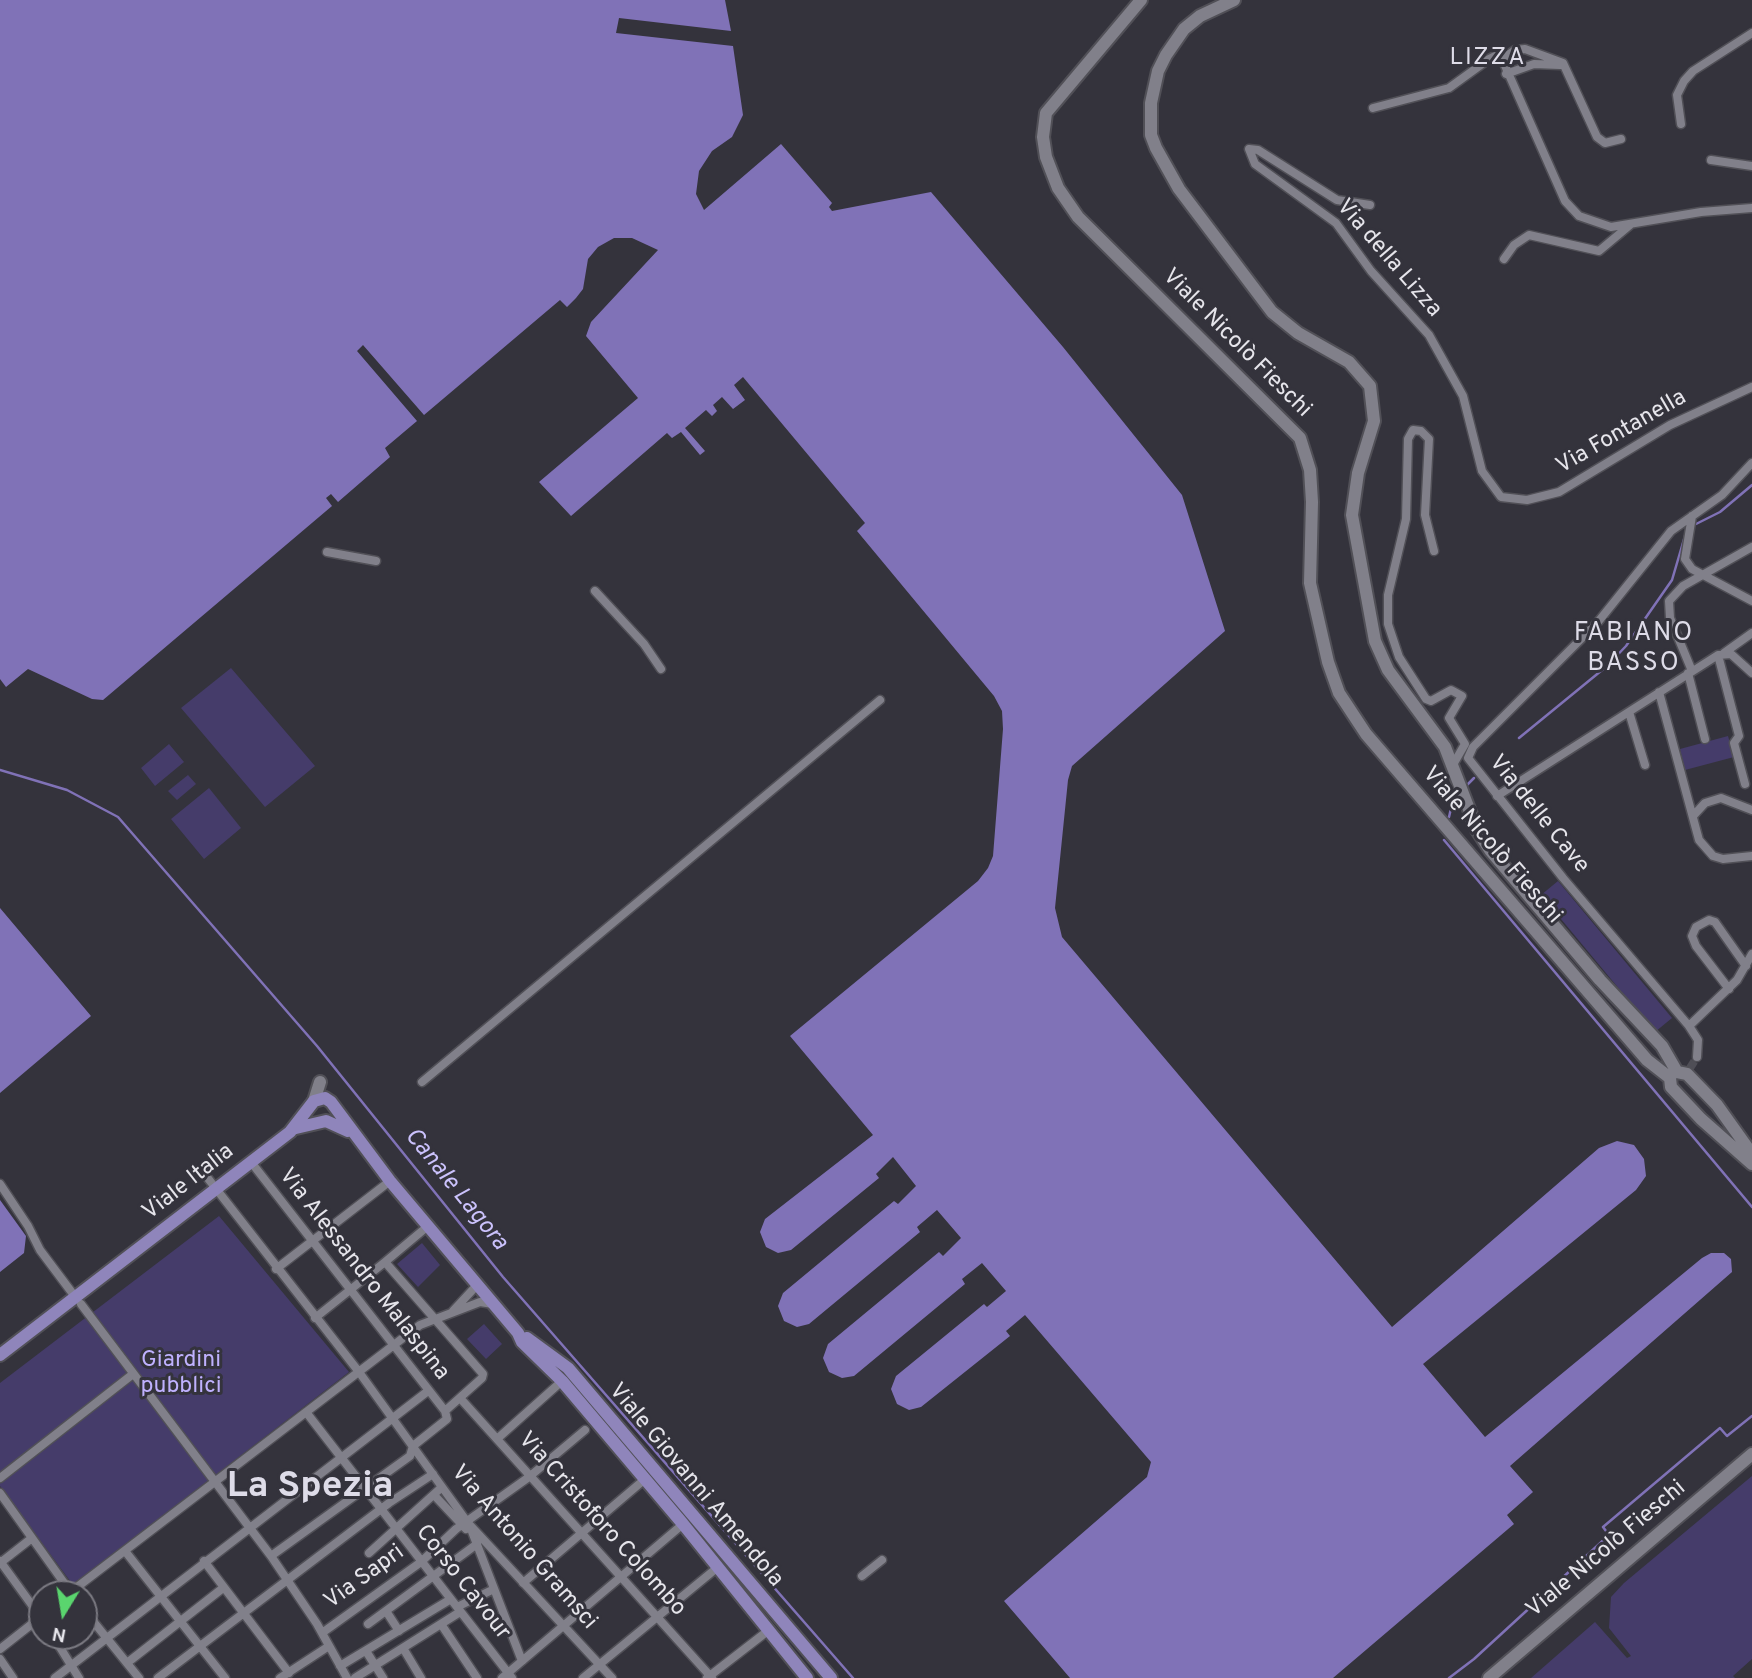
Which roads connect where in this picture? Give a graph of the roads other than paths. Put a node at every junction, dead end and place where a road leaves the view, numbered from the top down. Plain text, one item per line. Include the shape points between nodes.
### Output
1 (1141, 0) edge
2 (1234, 0) edge
3 (1752, 33) edge
4 (1502, 59) junction
5 (1567, 67) junction
6 (1506, 74) junction
7 (1373, 108) dead end
8 (1681, 124) dead end
9 (1621, 139) dead end
10 (1711, 160) dead end
11 (1752, 166) edge
12 (1370, 205) dead end
13 (1752, 208) edge
14 (1630, 225) junction
15 (1504, 259) dead end
16 (1752, 387) edge
17 (1752, 463) edge
18 (1509, 500) joint
19 (1692, 518) junction
20 (1752, 547) edge
21 (1434, 551) dead end
22 (327, 552) dead end
23 (376, 561) dead end
24 (1701, 576) junction
25 (595, 591) dead end
26 (1752, 601) edge
27 (1752, 633) edge
28 (1721, 654) junction
29 (661, 669) dead end
30 (1690, 672) junction
31 (1752, 673) edge
32 (1659, 692) junction
33 (880, 700) dead end
34 (1629, 712) junction
35 (1705, 739) dead end
36 (1454, 763) junction
37 (1645, 765) dead end
38 (1745, 784) dead end
39 (1497, 796) junction
40 (1752, 810) edge
41 (1693, 816) junction
42 (1752, 856) edge
43 (1752, 954) edge
44 (1746, 967) junction
45 (1729, 989) junction
46 (1689, 1026) junction
47 (1697, 1057) dead end
48 (1683, 1074) junction
49 (422, 1082) dead end
50 (1676, 1091) junction
51 (331, 1104) junction
52 (312, 1105) junction
53 (322, 1121) junction
54 (290, 1132) junction
55 (354, 1136) junction
56 (1752, 1154) edge
57 (251, 1163) junction
58 (1752, 1164) edge
59 (202, 1172) dead end
60 (390, 1181) junction
61 (0, 1184) edge
62 (214, 1191) junction
63 (428, 1226) junction
64 (312, 1242) junction
65 (385, 1262) junction
66 (276, 1269) junction
67 (478, 1284) junction
68 (349, 1290) junction
69 (78, 1301) junction
70 (493, 1304) junction
71 (451, 1313) junction
72 (315, 1318) junction
73 (437, 1321) junction
74 (518, 1333) junction
75 (393, 1346) junction
76 (0, 1355) edge
77 (359, 1373) junction
78 (133, 1374) junction
79 (562, 1381) junction
80 (428, 1391) junction
81 (460, 1398) junction
82 (445, 1411) junction
83 (306, 1412) junction
84 (392, 1418) junction
85 (585, 1430) dead end
86 (497, 1439) junction
87 (413, 1446) junction
88 (1752, 1454) edge
89 (340, 1456) junction
90 (433, 1474) junction
91 (529, 1477) junction
92 (0, 1478) edge
93 (645, 1479) junction
94 (214, 1483) junction
95 (442, 1487) junction
96 (366, 1488) junction
97 (0, 1493) edge
98 (434, 1495) junction
99 (383, 1510) junction
100 (466, 1524) junction
101 (684, 1524) junction
102 (249, 1527) junction
103 (396, 1530) junction
104 (583, 1533) junction
105 (32, 1538) junction
106 (475, 1540) junction
107 (125, 1551) junction
108 (369, 1553) dead end
109 (271, 1556) junction
110 (882, 1560) dead end
111 (204, 1561) junction
112 (0, 1562) edge
113 (421, 1562) junction
114 (718, 1567) junction
115 (433, 1576) junction
116 (622, 1576) junction
117 (862, 1576) dead end
118 (61, 1580) edge
119 (87, 1580) edge
120 (287, 1580) junction
121 (523, 1583) junction
122 (223, 1588) junction
123 (494, 1589) junction
124 (160, 1595) junction
125 (28, 1599) edge
126 (451, 1599) junction
127 (458, 1609) junction
128 (386, 1611) junction
129 (242, 1614) junction
130 (659, 1616) junction
131 (181, 1621) junction
132 (368, 1624) dead end
133 (441, 1624) junction
134 (563, 1626) junction
135 (28, 1628) edge
136 (98, 1628) edge
137 (769, 1630) junction
138 (399, 1631) junction
139 (322, 1633) junction
140 (106, 1638) junction
141 (201, 1644) junction
142 (329, 1646) junction
143 (403, 1648) junction
144 (0, 1649) edge
145 (62, 1650) edge
146 (366, 1651) junction
147 (0, 1659) edge
148 (522, 1661) junction
149 (127, 1662) junction
150 (600, 1664) junction
151 (375, 1665) junction
152 (72, 1666) junction
153 (340, 1666) junction
154 (818, 1672) edge
155 (289, 1673) junction
156 (507, 1676) edge
157 (710, 1677) edge
158 (13, 1678) edge
159 (55, 1678) edge
160 (79, 1678) edge
161 (139, 1678) edge
162 (158, 1678) edge
163 (225, 1678) edge
164 (280, 1678) edge
165 (347, 1678) edge
166 (355, 1678) edge
167 (383, 1678) edge
168 (421, 1678) edge
169 (477, 1678) edge
170 (583, 1678) edge
171 (612, 1678) edge
172 (807, 1678) edge
173 (831, 1678) edge
174 (1489, 1678) edge

1 - 48 main road, Viale Nicolò Fieschi via 1046,113 1046,157 1058,188 1079,217 1300,438 1310,470 1310,583 1339,694 1366,734 1647,1060
2 - 36 main road via 1200,16 1184,29 1166,55 1150,103 1152,135 1179,189 1272,312 1349,362 1370,386 1374,421 1352,514 1375,640 1388,670
3 - 8 street via 1685,81 1677,95
4 - 5 street via 1525,49 1555,58
4 - 6 street
4 - 7 street via 1489,59 1448,88
5 - 6 street via 1534,64
5 - 9 street via 1597,137 1605,143
6 - 14 street via 1565,201 1595,224
10 - 11 street
12 - 18 street, Via della Lizza via 1337,200 1258,149 1249,149 1255,164 1336,223 1371,271 1429,335 1463,396 1482,471 1497,494
13 - 14 street
14 - 15 street via 1599,251 1529,236 1514,245
16 - 18 street, Via Fontanella via 1670,425 1559,492
17 - 19 street, Via delle Cave
19 - 24 street via 1685,559
19 - 39 street, Via delle Cave via 1671,531 1598,622 1470,751 1470,763
20 - 24 street
21 - 36 street via 1425,515 1429,441 1423,432 1413,430 1408,439 1406,519 1388,594 1388,624 1399,657 1426,699 1431,701 1451,690 1461,696 1449,718 1465,744
22 - 23 street
24 - 26 street
24 - 30 street via 1673,594 1668,611
25 - 29 street
27 - 28 street
28 - 30 street
28 - 31 street via 1740,659
28 - 38 street
30 - 32 street
30 - 35 street
32 - 34 street
32 - 41 street
33 - 49 street
34 - 37 street
34 - 39 street
36 - 48 main road via 1490,850
39 - 46 street, Via delle Cave
40 - 41 street via 1721,799 1706,803
41 - 42 street via 1699,840 1713,856 1735,860
43 - 44 street
44 - 45 street
44 - 45 street via 1716,922 1709,920 1696,928 1692,936 1696,946
45 - 46 street
46 - 47 street, Via delle Cave via 1699,1040
48 - 50 main road via 1671,1087
48 - 50 main road via 1686,1089
48 - 56 main road, Viale Nicolò Fieschi via 1717,1105
50 - 58 main road
51 - 52 main road via 321,1098
51 - 53 main road via 334,1115
51 - 55 main road, Viale Giovanni Amendola
52 - 53 main road via 312,1116
52 - 54 main road, Viale Italia
53 - 54 main road, Viale Italia
53 - 55 main road, Viale Giovanni Amendola
54 - 57 main road, Viale Italia
55 - 60 main road, Viale Giovanni Amendola
57 - 62 main road, Viale Italia
57 - 64 street, Via Alessandro Malaspina
59 - 62 street, Via Antonio Gramsci
60 - 63 main road, Viale Giovanni Amendola
60 - 64 street
61 - 69 street
62 - 66 street, Via Antonio Gramsci
62 - 69 main road, Viale Italia via 114,1268 110,1281
63 - 65 street
63 - 67 main road, Viale Giovanni Amendola
64 - 66 street
64 - 68 street, Via Alessandro Malaspina
65 - 68 street
65 - 73 street
66 - 72 street, Via Antonio Gramsci
67 - 70 main road, Viale Giovanni Amendola
67 - 71 street
68 - 72 street
68 - 75 street, Via Alessandro Malaspina
69 - 76 main road, Viale Italia via 42,1334 29,1334
69 - 78 street
70 - 71 street via 480,1302
70 - 74 main road, Viale Giovanni Amendola
71 - 73 street
72 - 77 street, Via Antonio Gramsci
73 - 75 street via 420,1325
73 - 81 street via 483,1374
74 - 79 main road, Viale Giovanni Amendola
74 - 154 main road, Viale Giovanni Amendola via 568,1368
75 - 77 street
75 - 80 street, Via Alessandro Malaspina
77 - 83 street
77 - 84 street, Via Antonio Gramsci
78 - 92 street
78 - 94 street
79 - 86 street
79 - 93 main road, Viale Giovanni Amendola
80 - 82 street, Via Alessandro Malaspina
80 - 84 street
81 - 82 street
81 - 86 street, Via Cristoforo Colombo
82 - 87 street via 447,1419
83 - 89 street, Corso Cavour
83 - 94 street
84 - 87 street, Via Antonio Gramsci
84 - 89 street
85 - 91 street, Via Sapri
86 - 91 street, Via Cristoforo Colombo
87 - 90 street, Via Antonio Gramsci
87 - 96 street via 410,1456
88 - 174 main road, Viale Nicolò Fieschi
89 - 96 street, Corso Cavour
89 - 102 street
90 - 95 street, Via Antonio Gramsci
90 - 99 street
91 - 100 street, Via Sapri
91 - 104 street, Via Cristoforo Colombo
93 - 101 main road, Viale Giovanni Amendola
93 - 104 street
94 - 102 street
94 - 107 street
95 - 98 street
95 - 100 street, Via Antonio Gramsci
96 - 99 street, Corso Cavour
96 - 109 street
97 - 105 street
98 - 100 street
98 - 103 street
99 - 103 street, Corso Cavour
99 - 120 street
100 - 106 street
100 - 113 street, Via Sapri
100 - 121 street, Via Antonio Gramsci
101 - 114 main road, Viale Giovanni Amendola
101 - 116 street
102 - 109 street
102 - 111 street
103 - 108 street
103 - 113 street, Corso Cavour
104 - 116 street, Via Cristoforo Colombo
104 - 121 street
105 - 112 street
105 - 118 street
106 - 115 street
106 - 123 street
107 - 119 street
107 - 124 street
109 - 120 street
110 - 117 street
111 - 122 street
111 - 124 street
112 - 125 street
113 - 115 street, Corso Cavour
113 - 139 street, Via Sapri
114 - 130 street
114 - 137 main road, Viale Giovanni Amendola
115 - 126 street, Corso Cavour
115 - 128 street
116 - 130 street, Via Cristoforo Colombo
116 - 134 street
120 - 129 street
120 - 139 street
121 - 134 street, Via Antonio Gramsci
122 - 129 street
122 - 131 street
123 - 127 street
123 - 148 street
124 - 131 street
124 - 140 street
126 - 127 street, Corso Cavour
126 - 138 street
127 - 133 street
127 - 156 street, Corso Cavour
128 - 132 street
128 - 138 street
129 - 141 street
129 - 155 street
130 - 150 street
130 - 157 street, Via Cristoforo Colombo
131 - 141 street
131 - 149 street
133 - 143 street
133 - 169 street
134 - 148 street
134 - 150 street, Via Antonio Gramsci
135 - 144 street
136 - 140 street
137 - 157 street
137 - 172 main road, Viale Giovanni Amendola
138 - 146 street
139 - 142 street
140 - 149 street
140 - 152 street
141 - 162 street
141 - 163 street
142 - 153 street
142 - 155 street
143 - 151 street
143 - 168 street
145 - 152 street
146 - 151 street
146 - 153 street
147 - 158 street
148 - 156 street
149 - 161 street
150 - 170 street
150 - 171 street, Via Antonio Gramsci
151 - 166 street
151 - 167 street
152 - 159 street
152 - 160 street
153 - 165 street
154 - 173 main road, Viale Giovanni Amendola
155 - 164 street

